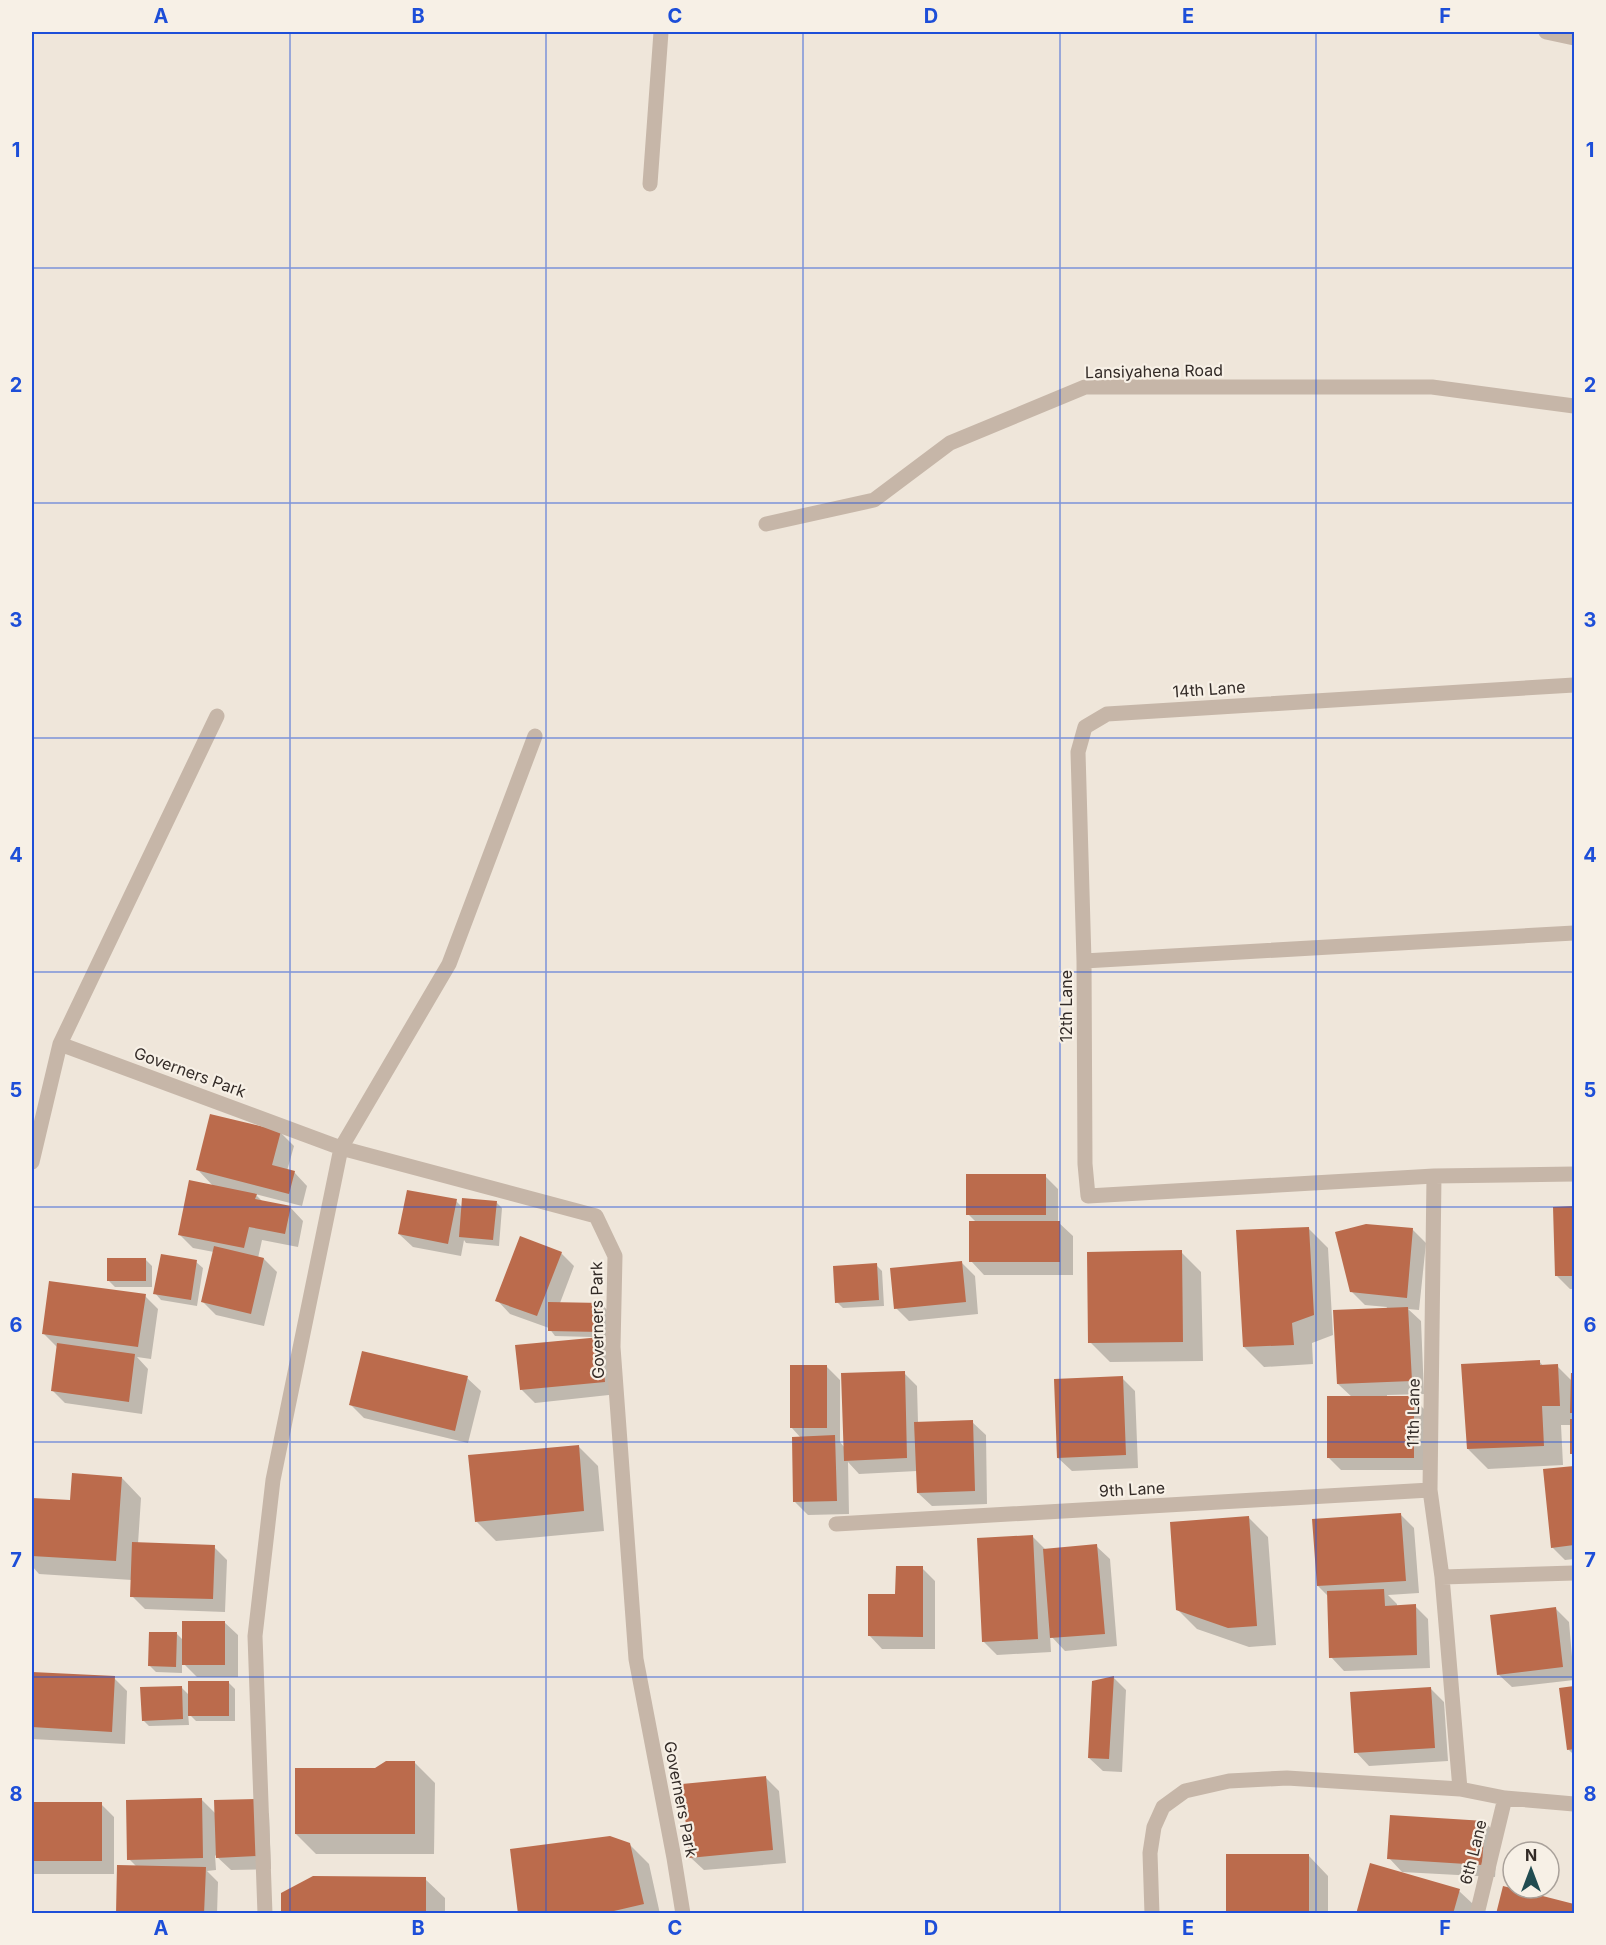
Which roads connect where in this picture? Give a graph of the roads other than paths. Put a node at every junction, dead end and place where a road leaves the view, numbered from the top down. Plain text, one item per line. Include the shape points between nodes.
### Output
1 (661, 32) edge
2 (1546, 32) edge
3 (1575, 38) edge
4 (650, 184) dead end
5 (1575, 406) edge
6 (766, 524) dead end
7 (1575, 685) edge
8 (216, 716) dead end
9 (535, 736) dead end
10 (1575, 933) edge
11 (1084, 961) junction
12 (60, 1044) junction
13 (341, 1148) junction
14 (32, 1162) edge
15 (1575, 1174) edge
16 (1434, 1176) junction
17 (1430, 1490) junction
18 (836, 1524) dead end
19 (1575, 1573) edge
20 (1442, 1577) junction
21 (1460, 1789) junction
22 (1505, 1798) junction
23 (1575, 1804) edge
24 (265, 1914) edge
25 (683, 1914) edge
26 (1152, 1914) edge
27 (1477, 1914) edge

1 - 4 street
2 - 3 street
5 - 6 street, Lansiyahena Road via 1432,387 1084,387 950,443 874,500
7 - 11 street, 14th Lane via 1107,714 1085,727 1078,752
8 - 12 street
9 - 13 street via 450,964
10 - 11 street, 12th Lane
11 - 16 street, 12th Lane via 1088,1196
12 - 13 street, Governers Park
12 - 14 street
13 - 24 street via 273,1480 255,1636
13 - 25 street, Governers Park via 596,1216 615,1256 613,1347 636,1659
15 - 16 street
16 - 17 street, 11th Lane
17 - 18 street, 9th Lane
17 - 20 street, 11th Lane
19 - 20 street
20 - 21 street, 11th Lane
21 - 22 street
21 - 26 street via 1287,1778 1229,1781 1185,1791 1163,1807 1154,1827 1150,1853
22 - 23 street
22 - 27 street, 6th Lane

